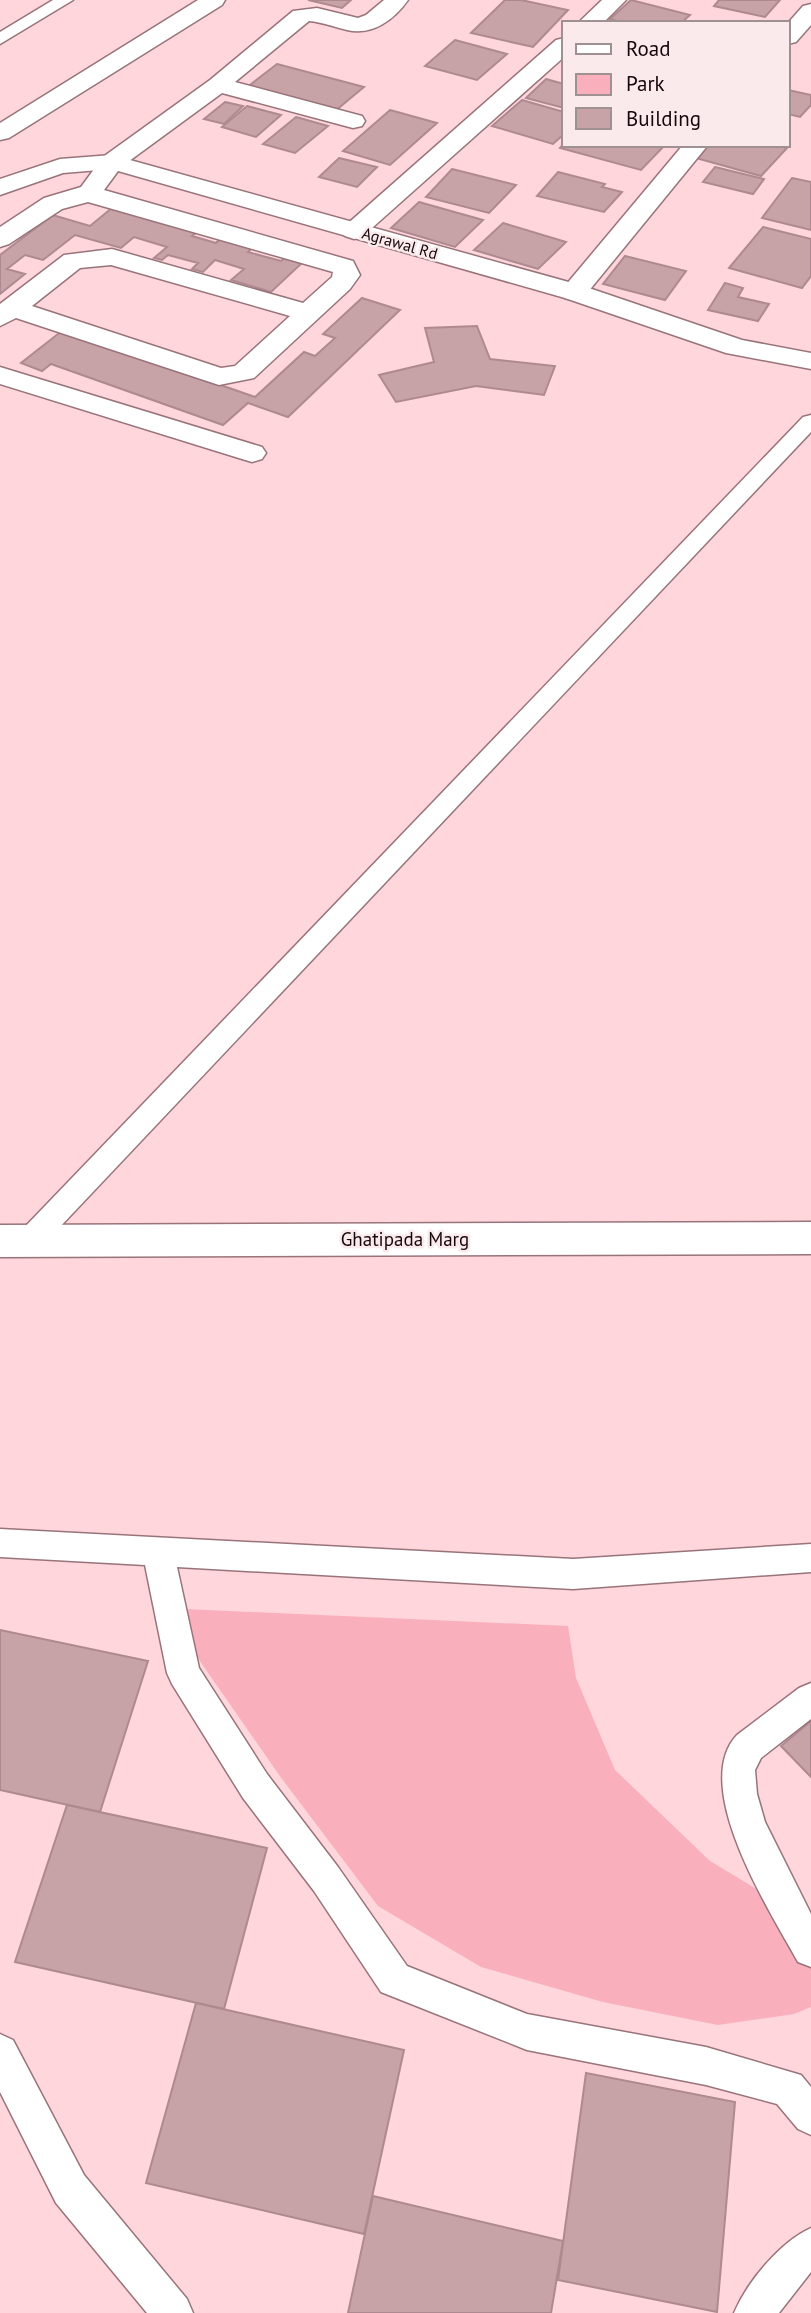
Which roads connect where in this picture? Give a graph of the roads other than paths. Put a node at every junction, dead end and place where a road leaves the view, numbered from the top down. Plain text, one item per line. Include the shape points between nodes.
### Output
1 (65, 0) edge
2 (214, 0) edge
3 (397, 0) edge
4 (615, 0) edge
5 (811, 11) edge
6 (591, 21) edge
7 (790, 35) edge
8 (0, 39) edge
9 (562, 47) edge
10 (218, 85) junction
11 (354, 121) dead end
12 (0, 134) edge
13 (694, 147) edge
14 (112, 162) junction
15 (0, 187) edge
16 (89, 194) junction
17 (354, 231) junction
18 (0, 239) edge
19 (575, 292) junction
20 (6, 313) edge
21 (309, 313) junction
22 (807, 357) edge
23 (0, 375) edge
24 (810, 421) edge
25 (252, 453) dead end
26 (811, 1238) edge
27 (15, 1241) edge
28 (0, 1543) edge
29 (158, 1552) junction
30 (811, 1558) edge
31 (811, 1699) edge
32 (811, 1949) edge
33 (0, 2053) edge
34 (811, 2116) edge
35 (811, 2248) edge
36 (173, 2313) edge
37 (754, 2313) edge

1 - 8 lane
2 - 12 street
3 - 10 street via 361,25 315,14 301,16
4 - 6 street
5 - 7 street
9 - 17 street
10 - 11 street
10 - 14 street
13 - 19 street
14 - 15 street, Agrawal Rd via 60,166
14 - 16 street
14 - 17 street, Agrawal Rd
16 - 18 street via 57,200
16 - 21 street via 344,267 347,275 341,283
17 - 19 street, Agrawal Rd
19 - 22 street, Agrawal Rd via 736,347
20 - 21 street via 74,261 112,257
20 - 21 street via 219,377 244,372
23 - 25 street
24 - 27 lane
26 - 27 street, Ghatipada Marg
28 - 29 lane
29 - 30 lane via 573,1574
29 - 34 lane via 184,1673 255,1786 394,1979 527,2032 706,2066 788,2088
31 - 32 lane via 744,1753 738,1775 748,1828
33 - 36 lane via 70,2189
35 - 37 lane via 796,2259

